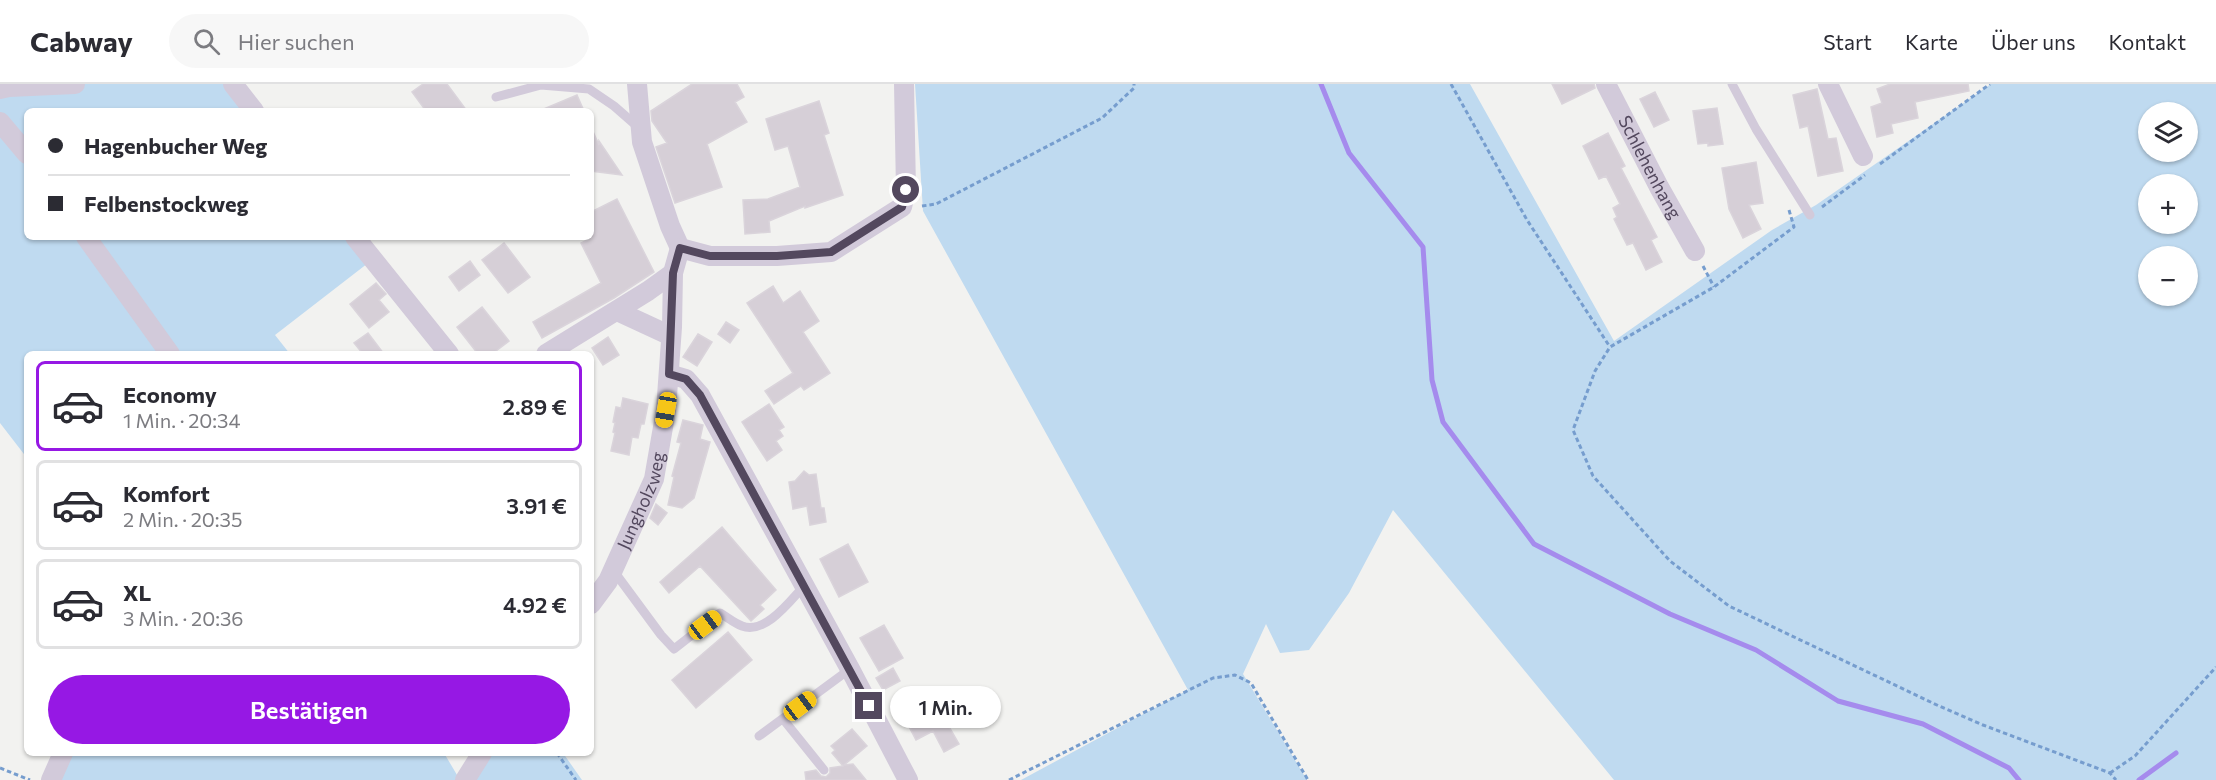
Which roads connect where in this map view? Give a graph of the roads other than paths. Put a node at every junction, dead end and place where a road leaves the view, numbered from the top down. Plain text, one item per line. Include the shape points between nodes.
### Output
1 (75, 84) edge
2 (233, 84) edge
3 (636, 84) edge
4 (904, 84) edge
5 (1606, 84) edge
6 (1732, 84) edge
7 (1828, 84) edge
8 (0, 89) edge
9 (496, 97) dead end
10 (252, 108) edge
11 (0, 122) edge
12 (640, 129) junction
13 (24, 150) edge
14 (1867, 163) road end
15 (1810, 215) road end
16 (88, 240) edge
17 (357, 240) edge
18 (680, 248) junction
19 (1695, 251) road end
20 (673, 273) junction
21 (617, 310) junction
22 (671, 336) junction
23 (168, 351) edge
24 (447, 351) edge
25 (551, 351) edge
26 (669, 374) junction
27 (613, 570) junction
28 (805, 585) junction
29 (594, 599) edge
30 (850, 669) junction
31 (783, 719) junction
32 (759, 736) dead end
33 (62, 756) edge
34 (480, 756) edge
35 (824, 770) dead end
36 (51, 780) edge
37 (465, 780) edge
38 (908, 780) edge

1 - 8 street
2 - 10 street
3 - 12 street
4 - 18 street via 906,190 902,207 831,252 710,256
5 - 19 street, Schlehenhang
6 - 15 lane
7 - 14 street
9 - 12 lane via 541,86 589,89
11 - 13 street
12 - 18 street
16 - 23 street
17 - 24 street
18 - 20 street, Jungholzweg
20 - 21 street
20 - 22 street, Jungholzweg
21 - 22 street
21 - 25 street
22 - 26 street, Jungholzweg
26 - 27 street, Jungholzweg via 654,479
26 - 28 street via 686,379 700,395
27 - 28 lane via 674,649 720,613 744,627 765,624
27 - 29 street, Jungholzweg
28 - 30 street
30 - 31 lane
30 - 38 street
31 - 32 lane
31 - 35 lane
33 - 36 street
34 - 37 street

